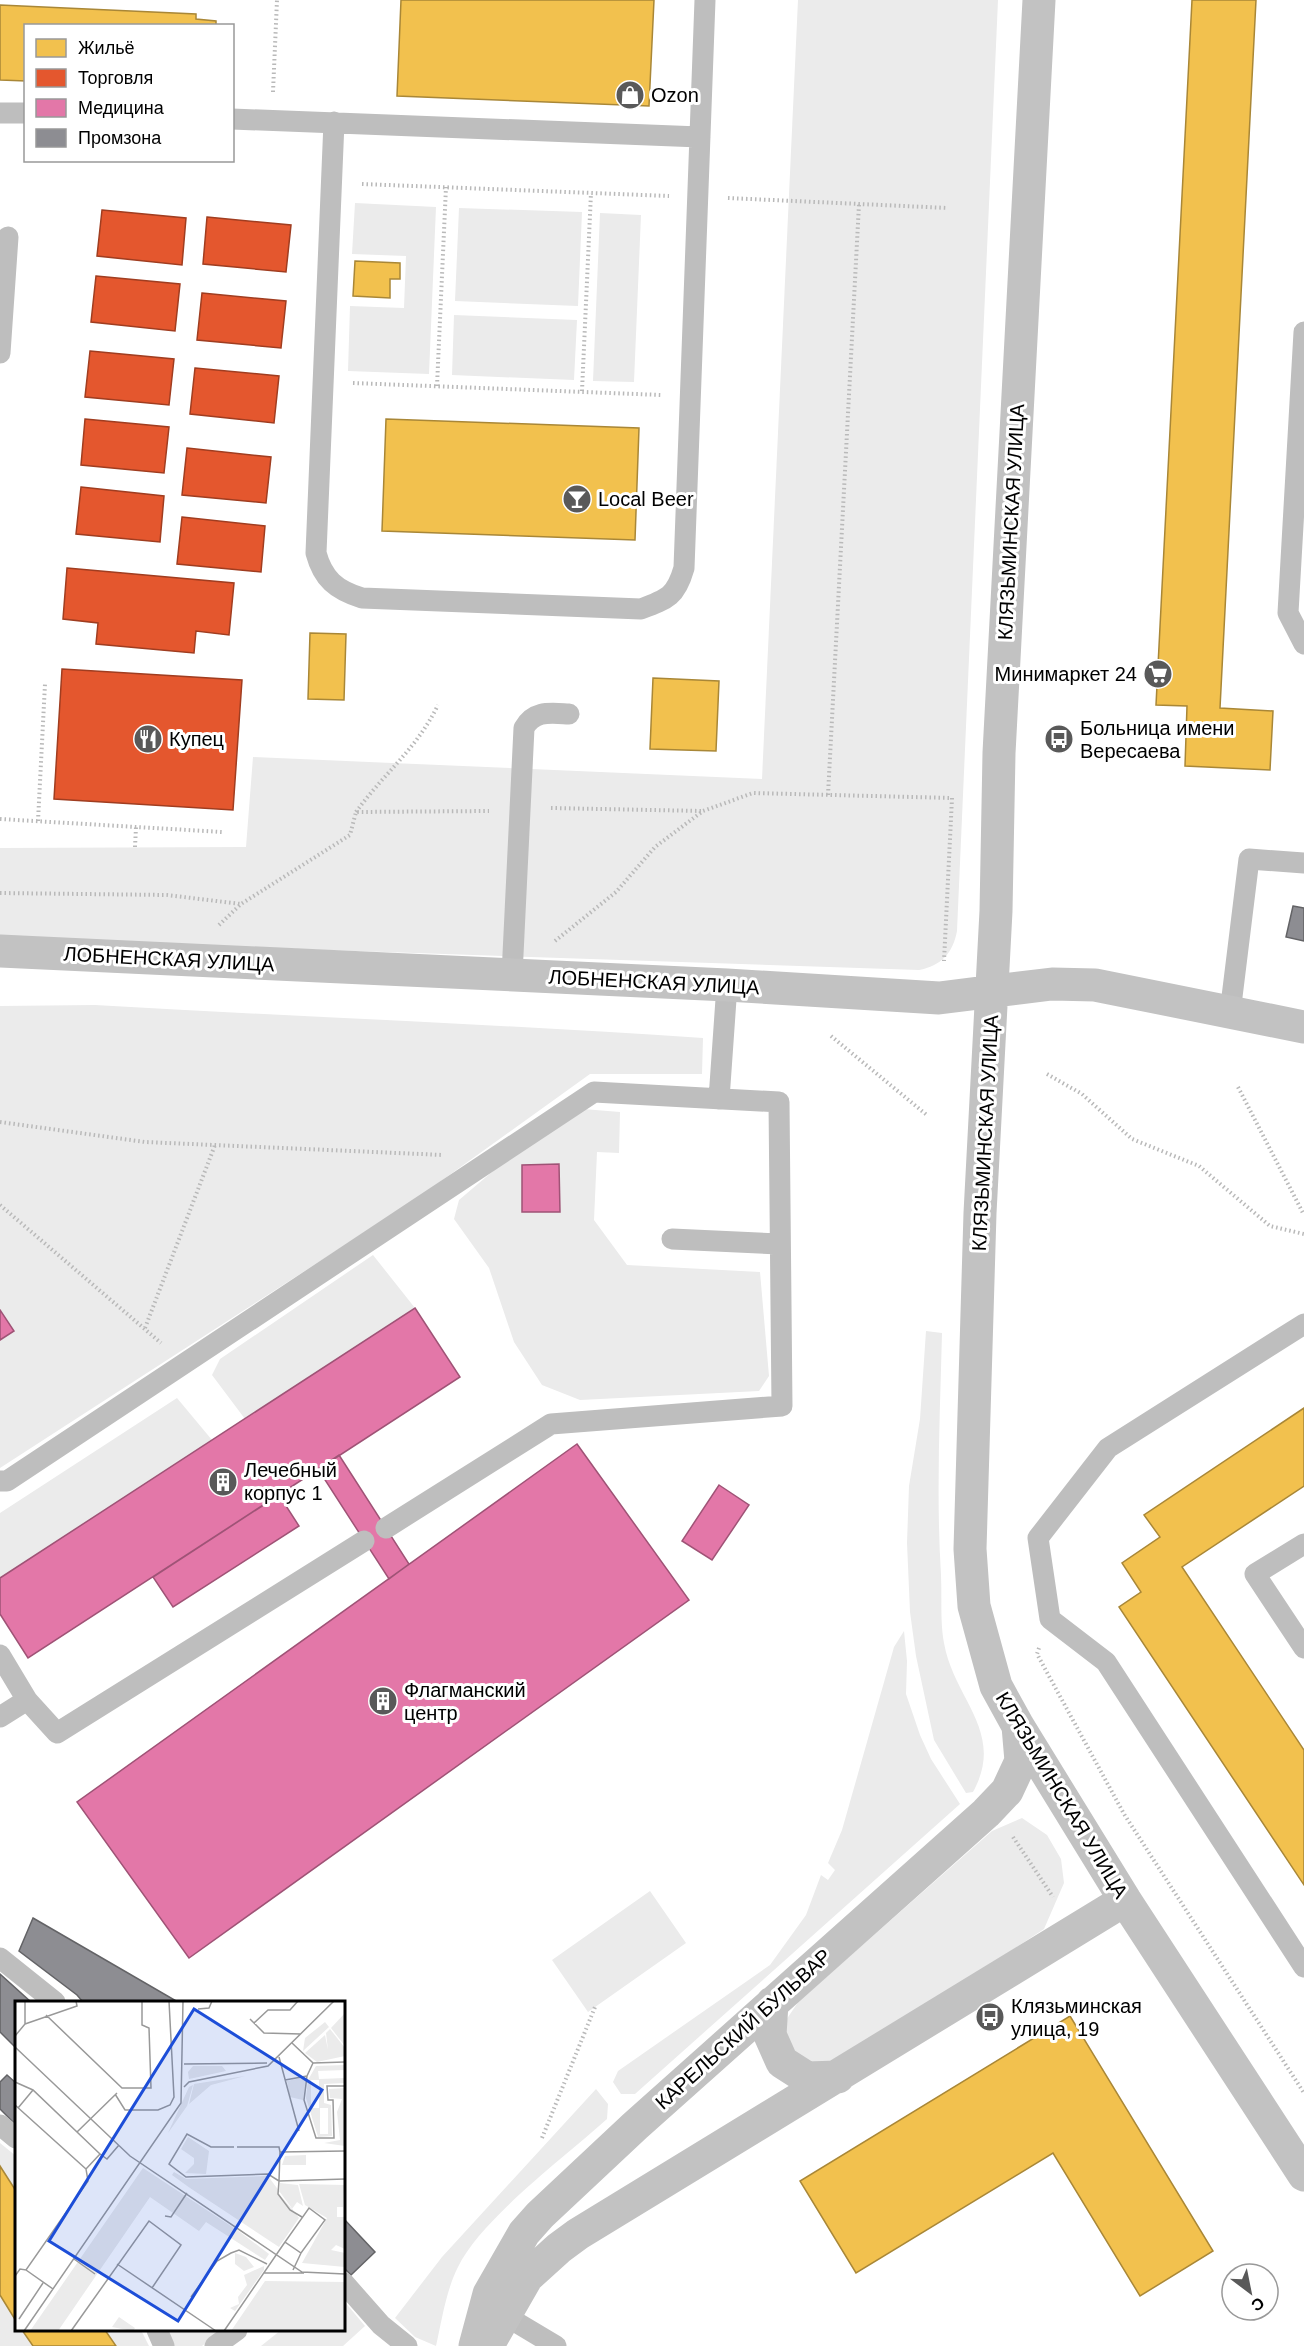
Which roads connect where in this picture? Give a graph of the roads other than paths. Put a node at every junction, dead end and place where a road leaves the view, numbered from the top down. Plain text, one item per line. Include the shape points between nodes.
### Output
1 (705, 0) edge
2 (1039, 0) edge
3 (0, 113) edge
4 (24, 114) edge
5 (234, 119) edge
6 (334, 122) junction
7 (699, 137) junction
8 (8, 237) dead end
9 (1304, 332) edge
10 (0, 353) edge
11 (1304, 644) edge
12 (569, 714) dead end
13 (1304, 863) edge
14 (0, 951) edge
15 (512, 975) junction
16 (727, 985) junction
17 (992, 990) junction
18 (1230, 1012) junction
19 (1304, 1028) edge
20 (719, 1099) junction
21 (672, 1239) dead end
22 (780, 1244) junction
23 (1304, 1324) edge
24 (0, 1481) edge
25 (386, 1528) dead end
26 (364, 1541) dead end
27 (1304, 1544) edge
28 (1304, 1648) edge
29 (0, 1655) edge
30 (27, 1700) junction
31 (0, 1717) edge
32 (1018, 1726) junction
33 (1125, 1900) junction
34 (0, 1958) edge
35 (1304, 1967) edge
36 (54, 2001) edge
37 (772, 2003) junction
38 (838, 2077) junction
39 (0, 2125) edge
40 (15, 2137) edge
41 (1304, 2175) edge
42 (345, 2284) edge
43 (504, 2315) junction
44 (157, 2331) edge
45 (236, 2331) edge
46 (164, 2346) edge
47 (215, 2346) edge
48 (407, 2346) edge
49 (475, 2346) edge
50 (487, 2346) edge
51 (556, 2346) edge

1 - 7 lane
2 - 17 street, КЛЯЗЬМИНСКАЯ УЛИЦА via 999,753
3 - 4 lane
5 - 6 lane
6 - 7 lane
6 - 7 lane via 316,553 330,583 362,598 641,609 666,600 679,586 684,568 692,396
8 - 10 lane
9 - 11 lane via 1288,613
12 - 15 lane via 534,715 524,728
13 - 18 lane via 1249,859
14 - 15 street, ЛОБНЕНСКАЯ УЛИЦА
15 - 16 street, ЛОБНЕНСКАЯ УЛИЦА
16 - 17 street, ЛОБНЕНСКАЯ УЛИЦА via 939,998
16 - 20 lane
17 - 18 street, ЛОБНЕНСКАЯ УЛИЦА via 1052,984 1095,985
17 - 32 street, КЛЯЗЬМИНСКАЯ УЛИЦА via 980,1213 970,1549 979,1627 996,1686
18 - 19 street, ЛОБНЕНСКАЯ УЛИЦА
20 - 22 lane via 779,1102
20 - 24 lane via 594,1092 7,1481
21 - 22 lane
22 - 25 lane via 782,1406 551,1424
23 - 35 lane via 1108,1448 1038,1538 1050,1619 1106,1662
26 - 30 lane via 57,1733
27 - 28 lane via 1255,1574
29 - 30 lane
30 - 31 lane
32 - 33 street, КЛЯЗЬМИНСКАЯ УЛИЦА
32 - 37 street, КАРЕЛЬСКИЙ БУЛЬВАР via 1021,1761 1007,1791
33 - 38 street
33 - 41 street, КЛЯЗЬМИНСКАЯ УЛИЦА
34 - 36 lane
37 - 38 street via 770,2035 782,2062 807,2078
37 - 49 street, КАРЕЛЬСКИЙ БУЛЬВАР via 570,2186 524,2233 489,2294
38 - 43 street via 559,2248 527,2277
39 - 40 lane
42 - 48 lane via 381,2325
43 - 50 street
43 - 51 lane
44 - 46 lane
45 - 47 lane

